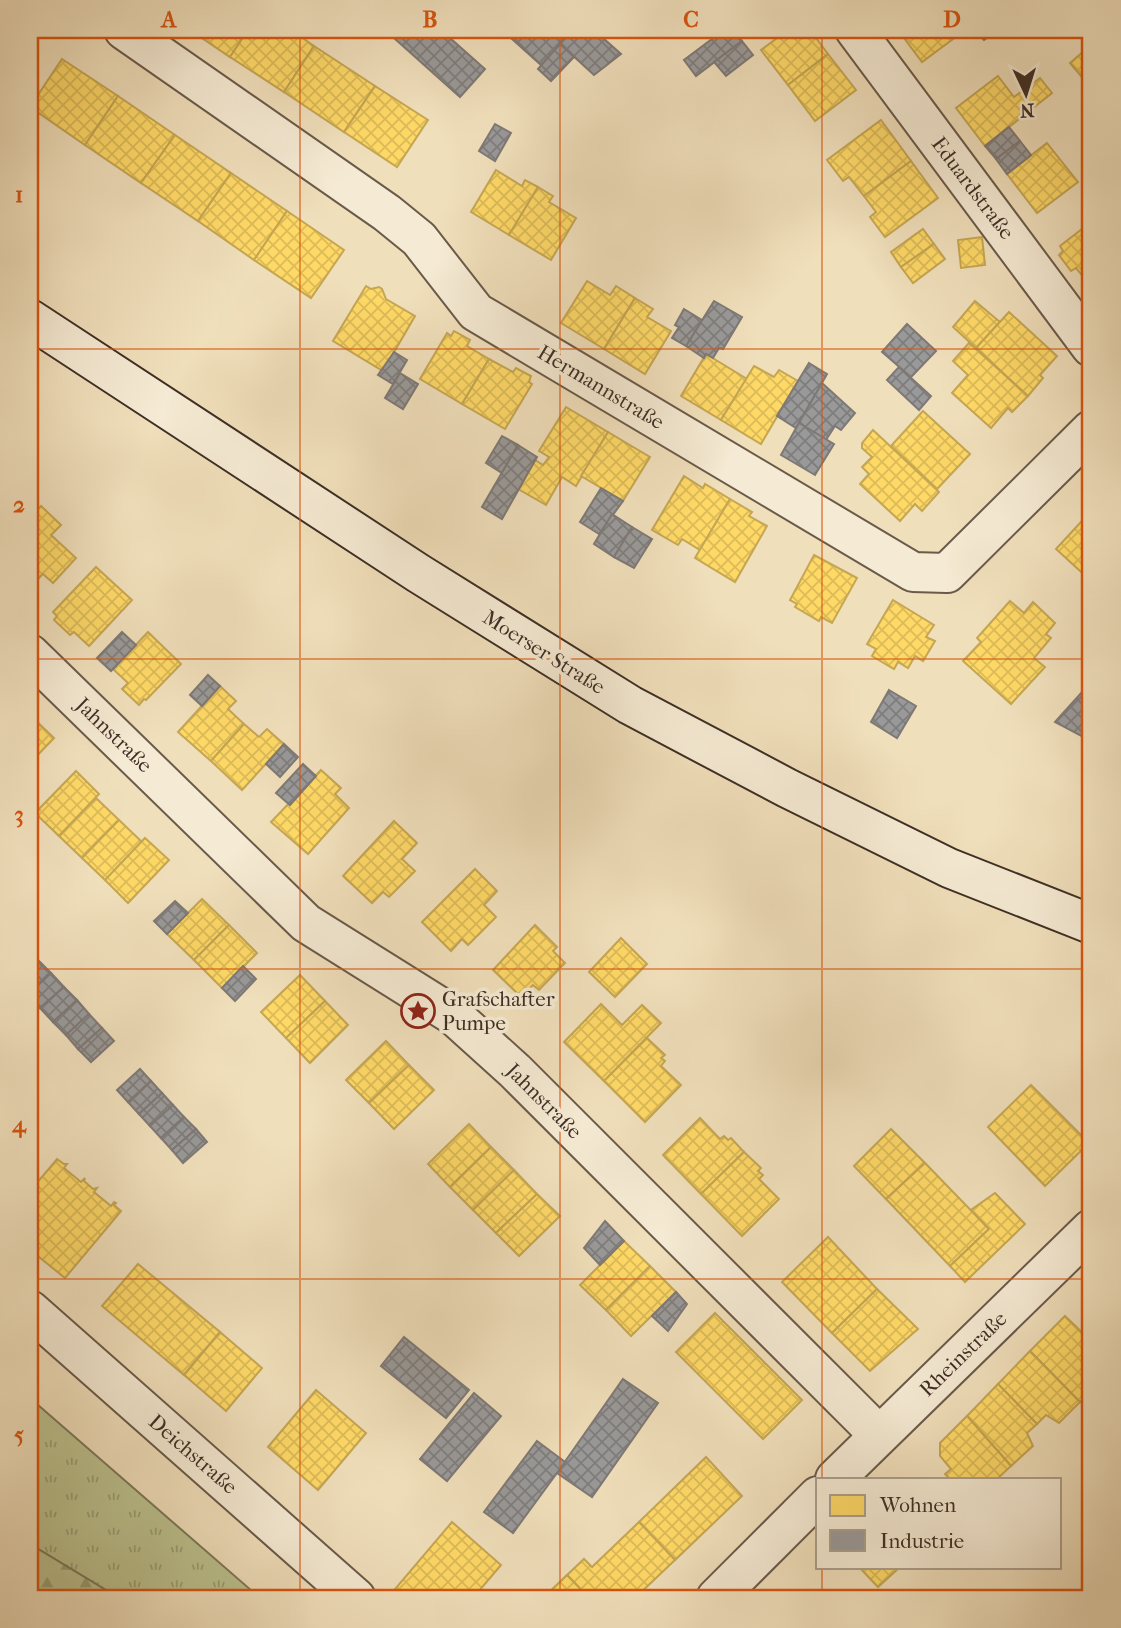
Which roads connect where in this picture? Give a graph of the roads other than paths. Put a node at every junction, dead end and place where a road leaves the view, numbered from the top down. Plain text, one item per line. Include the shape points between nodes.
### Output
1 (124, 30) edge
2 (855, 30) edge
3 (30, 319) edge
4 (1091, 347) edge
5 (1087, 445) edge
6 (30, 654) edge
7 (1091, 924) edge
8 (1091, 1229) edge
9 (30, 1310) edge
10 (879, 1435) junction
11 (836, 1478) edge
12 (816, 1498) edge
13 (356, 1598) edge
14 (716, 1598) edge

1 - 5 street, Hermannstraße via 398,222 419,239 475,312 914,572 947,573
2 - 4 street, Eduardstraße
3 - 7 street, Moerser Straße via 418,573 630,705 949,868
6 - 10 street, Jahnstraße via 306,923 453,1015 515,1071
8 - 10 street, Rheinstraße
9 - 13 street, Deichstraße
10 - 11 street, Rheinstraße
12 - 14 street

